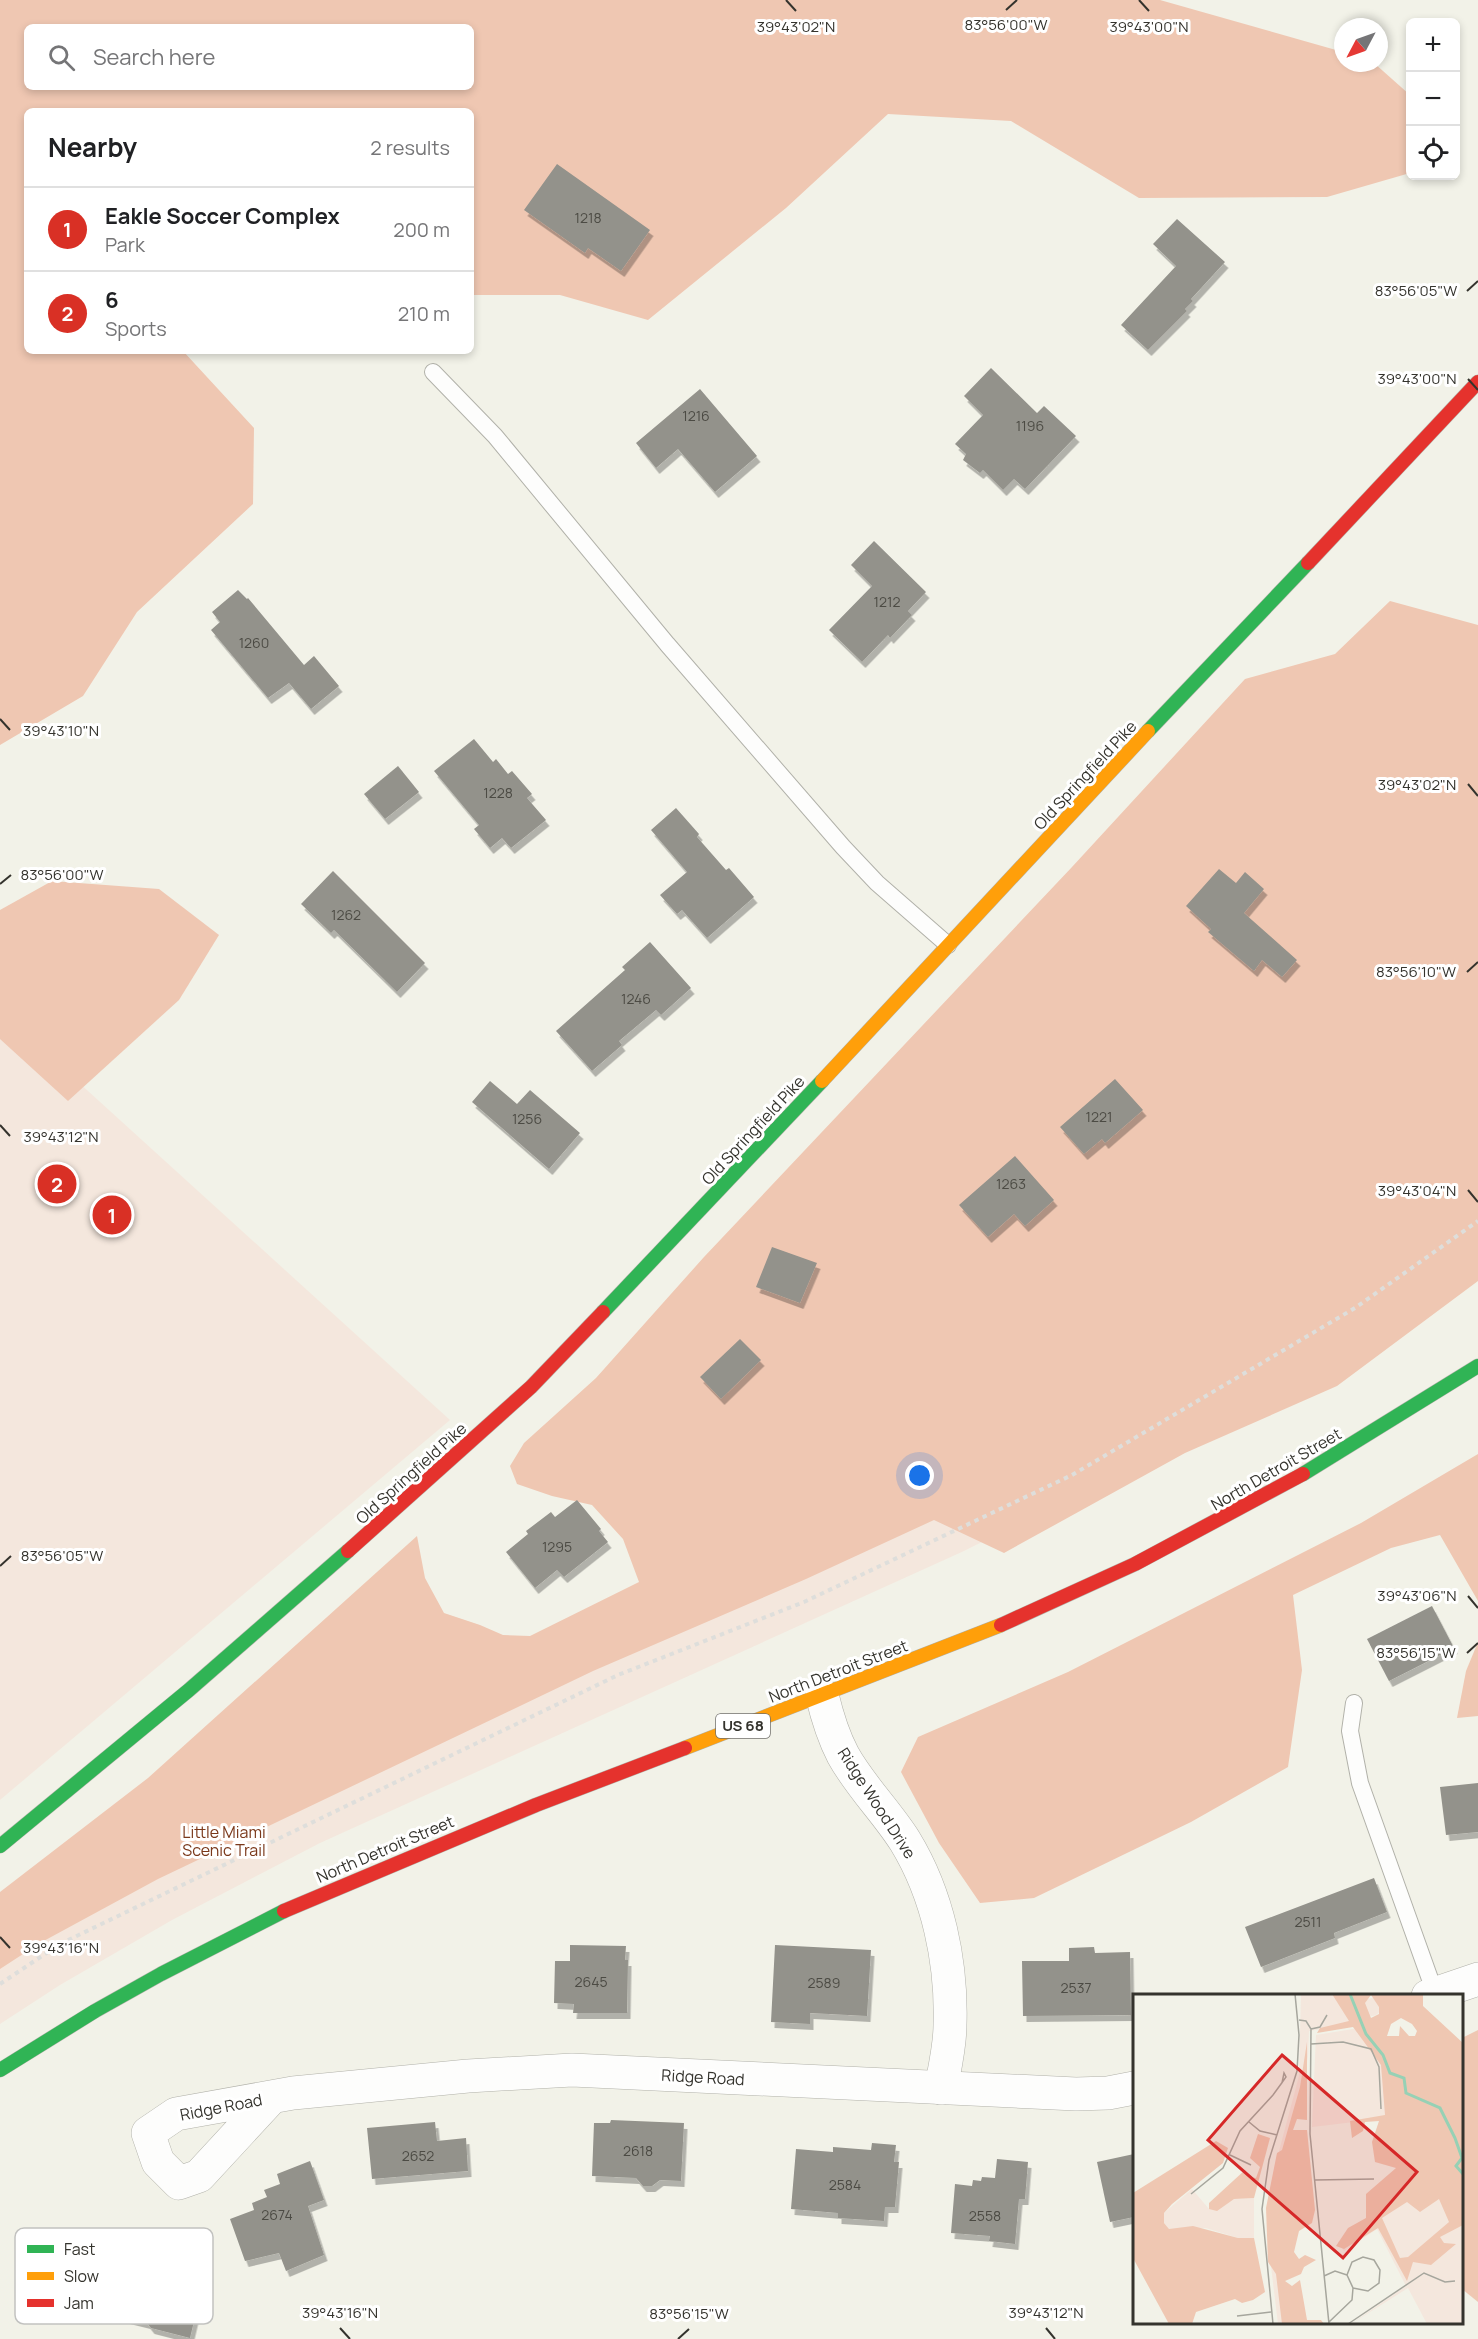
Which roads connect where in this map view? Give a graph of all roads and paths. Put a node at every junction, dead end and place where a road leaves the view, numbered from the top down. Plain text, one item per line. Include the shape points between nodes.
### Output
1 (433, 372) dead end
2 (1478, 382) edge
3 (948, 945) junction
4 (1478, 1221) edge
5 (1478, 1366) edge
6 (822, 1695) junction
7 (1354, 1703) dead end
8 (0, 1846) edge
9 (1478, 1979) edge
10 (0, 1984) edge
11 (1432, 1994) edge
12 (0, 2070) edge
13 (941, 2088) junction
14 (1133, 2088) edge
15 (272, 2097) dead end

1 - 3 lane via 495,436 667,644 843,847 877,883
2 - 3 main road, Old Springfield Pike
3 - 8 main road, Old Springfield Pike via 718,1193 516,1401 198,1682
4 - 10 path via 1355,1308 1072,1474 804,1602 618,1676 60,1944
5 - 6 main road, North Detroit Street / US 68 via 1277,1491 1136,1565 1015,1620
6 - 12 main road, North Detroit Street / US 68 via 536,1805 297,1904 161,1974
6 - 13 street, Ridge Wood Drive via 843,1755 906,1842 936,1911 950,1978 951,2025
7 - 11 lane via 1350,1731 1360,1783
9 - 11 street
13 - 14 street, Ridge Road via 1076,2094
13 - 15 street, Ridge Road via 572,2070 468,2076

